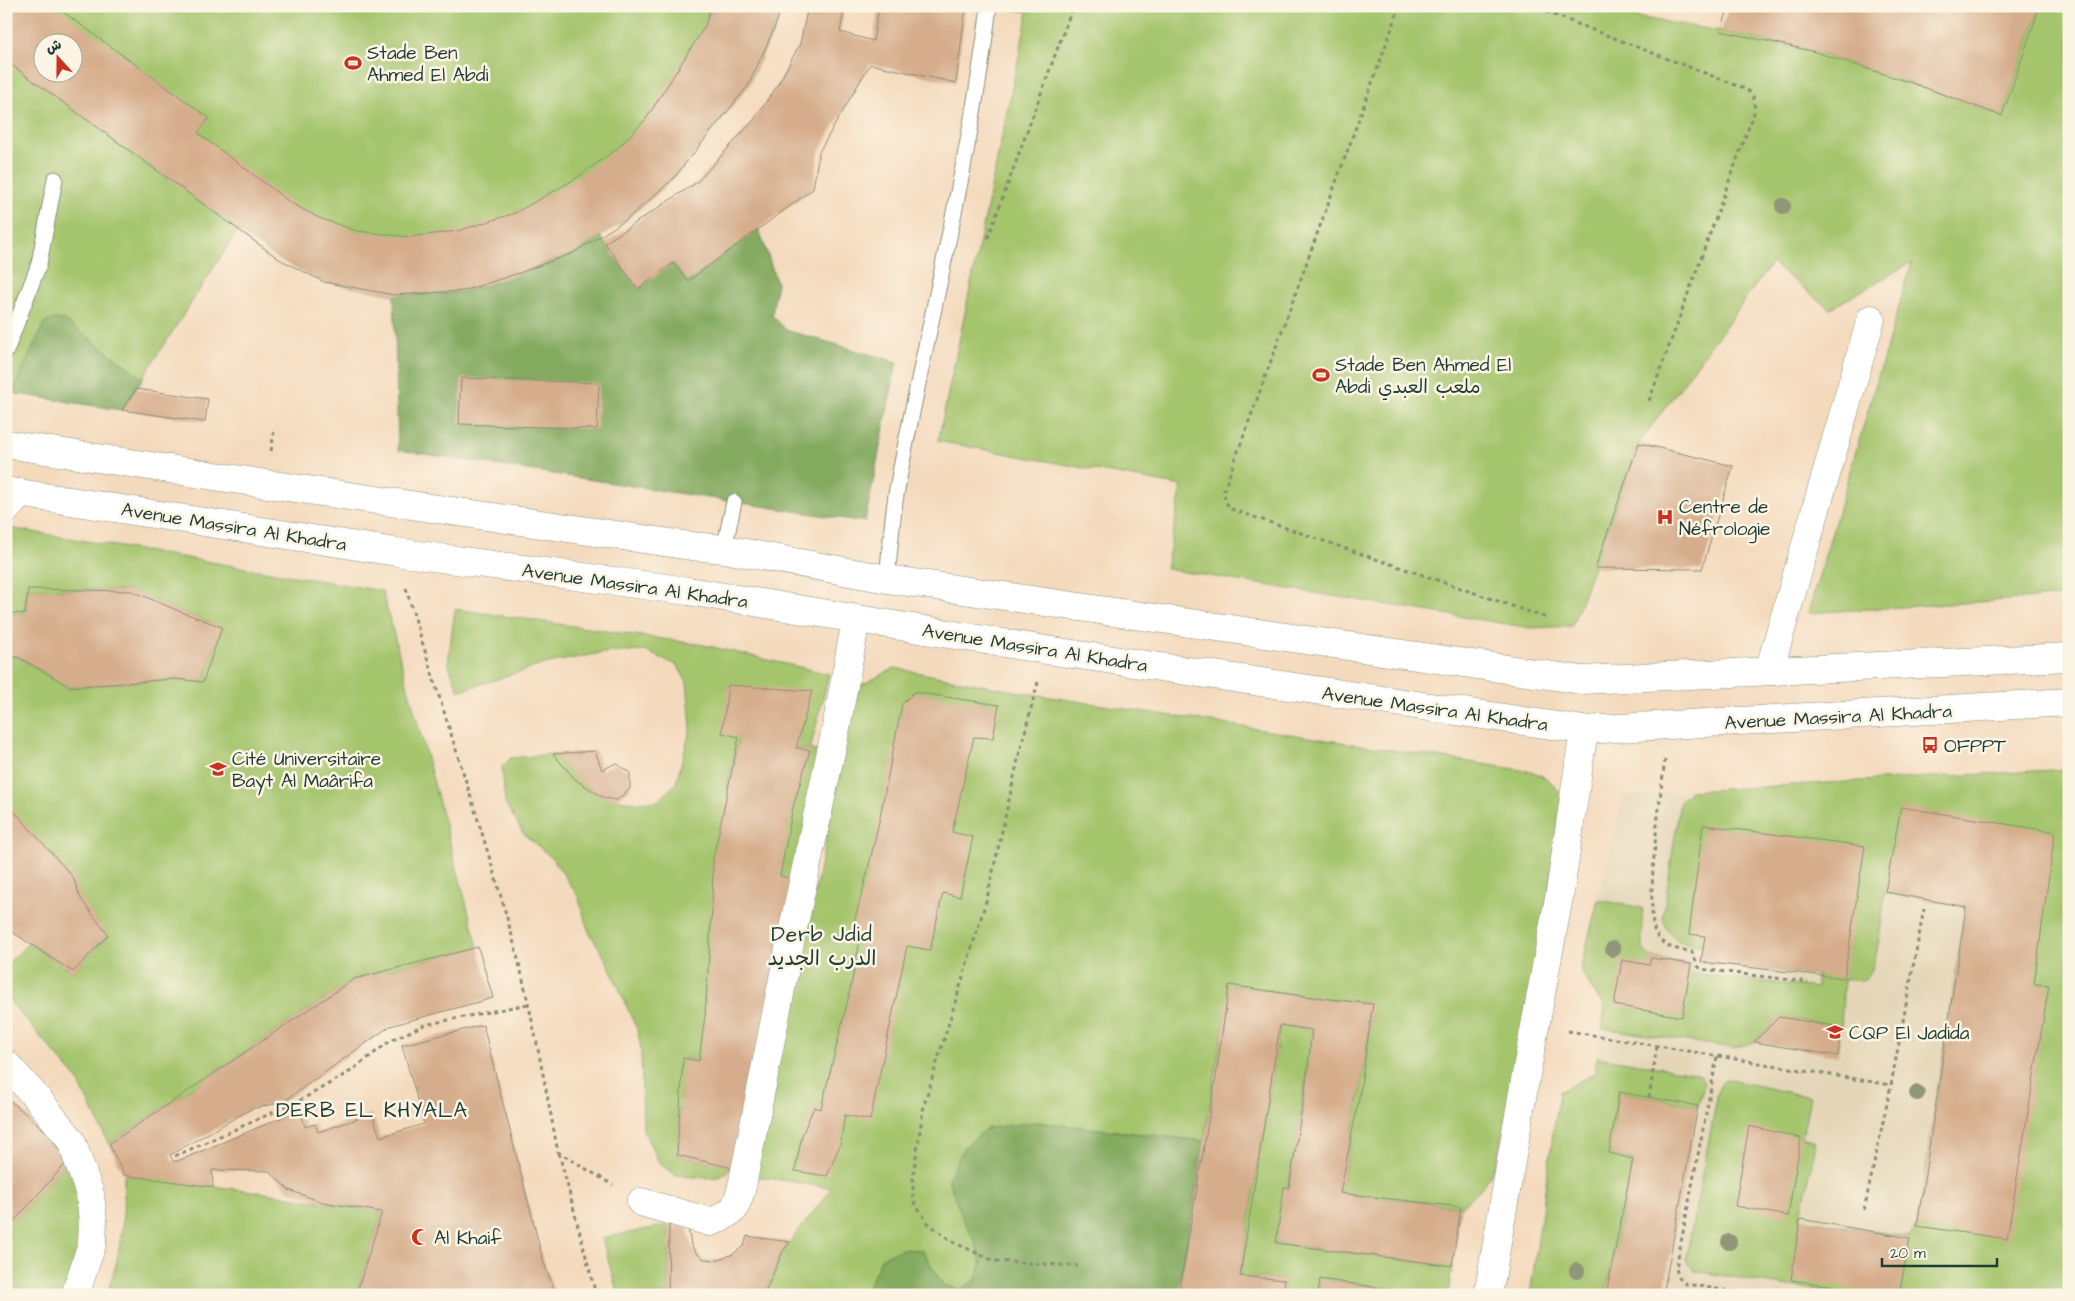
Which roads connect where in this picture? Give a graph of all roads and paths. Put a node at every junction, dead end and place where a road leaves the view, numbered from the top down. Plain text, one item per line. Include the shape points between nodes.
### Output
1 (989, 6) edge
2 (1073, 6) edge
3 (1400, 6) edge
4 (1531, 6) edge
5 (55, 179) dead end
6 (988, 238) dead end
7 (1871, 319) dead end
8 (6, 351) edge
9 (1649, 401) dead end
10 (6, 444) edge
11 (11, 498) edge
12 (734, 502) dead end
13 (724, 549) junction
14 (396, 552) junction
15 (887, 579) junction
16 (1547, 618) dead end
17 (856, 620) junction
18 (1046, 650) junction
19 (2069, 657) edge
20 (1770, 671) junction
21 (2069, 702) edge
22 (1670, 725) junction
23 (1584, 730) junction
24 (1924, 909) dead end
25 (1808, 982) dead end
26 (528, 1004) junction
27 (1535, 1026) junction
28 (1657, 1046) junction
29 (1716, 1056) junction
30 (6, 1064) edge
31 (1891, 1086) junction
32 (1649, 1098) dead end
33 (558, 1152) junction
34 (175, 1156) dead end
35 (641, 1202) joint
36 (1864, 1210) dead end
37 (1078, 1266) dead end
38 (75, 1295) edge
39 (596, 1295) edge
40 (1488, 1295) edge
41 (1755, 1295) edge

1 - 15 lane via 981,72 951,230 897,490
2 - 6 path
3 - 16 path via 1224,490 1225,501 1231,509
4 - 9 path via 1746,89 1753,96 1755,110
5 - 8 lane via 39,264
7 - 20 street
10 - 13 street
11 - 14 street, Avenue Massira Al Khadra
12 - 13 lane
13 - 15 street
14 - 17 street, Avenue Massira Al Khadra via 698,592
14 - 26 path via 484,839
15 - 20 street via 1582,680
17 - 18 street, Avenue Massira Al Khadra
17 - 35 street via 741,1191 734,1209 710,1222
18 - 23 street, Avenue Massira Al Khadra
18 - 37 path via 987,898 924,1105 913,1176 913,1201 929,1224 953,1242 994,1261
19 - 20 street
21 - 22 street, Avenue Massira Al Khadra
22 - 23 street, Avenue Massira Al Khadra
22 - 25 path via 1653,877 1652,922 1655,933 1670,948 1692,952 1701,969
23 - 27 street via 1560,892
24 - 31 path
26 - 33 path
26 - 34 path via 424,1025 390,1041 352,1071 299,1101
27 - 28 path
27 - 40 street
28 - 29 path
28 - 32 path
29 - 31 path
29 - 41 path via 1676,1268 1678,1276 1686,1284
30 - 38 street via 70,1140 90,1194 92,1244
31 - 36 path
33 - 35 path
33 - 39 path

